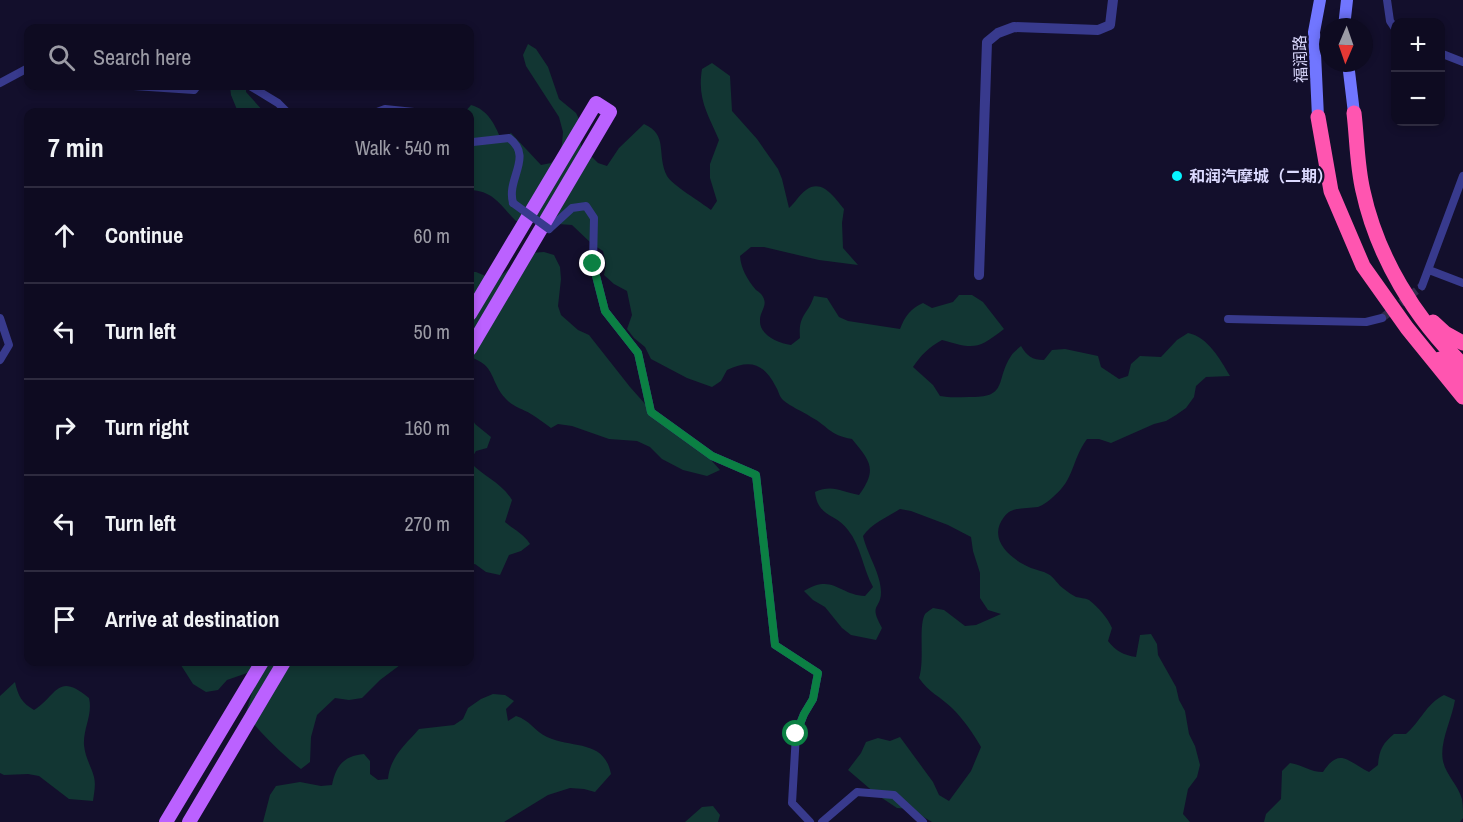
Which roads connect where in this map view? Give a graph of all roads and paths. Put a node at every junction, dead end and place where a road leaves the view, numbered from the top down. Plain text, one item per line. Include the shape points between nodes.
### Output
1 (1113, 0) edge
2 (1320, 0) edge
3 (1347, 0) edge
4 (1387, 0) edge
5 (1345, 18) edge
6 (1391, 23) edge
7 (1445, 55) edge
8 (1463, 62) edge
9 (24, 70) edge
10 (1349, 72) edge
11 (0, 83) edge
12 (257, 90) edge
13 (283, 108) edge
14 (1354, 113) joint
15 (1318, 117) joint
16 (474, 142) edge
17 (1463, 176) edge
18 (1428, 270) junction
19 (979, 275) dead end
20 (1463, 283) edge
21 (1422, 285) tunnel mouth
22 (1413, 304) junction
23 (474, 307) edge
24 (0, 318) edge
25 (1382, 318) tunnel mouth
26 (1228, 319) dead end
27 (1407, 328) junction
28 (474, 342) edge
29 (1463, 343) edge
30 (0, 360) edge
31 (1463, 364) edge
32 (1463, 379) edge
33 (1463, 397) edge
34 (260, 666) edge
35 (282, 666) edge
36 (166, 822) edge
37 (189, 822) edge
38 (810, 822) edge
39 (822, 822) edge
40 (923, 822) edge

1 - 19 street via 1110,25 1098,30 1014,27 987,42
2 - 15 main road, 福润路 via 1314,32
3 - 5 main road
4 - 6 street
7 - 8 street
9 - 11 street
10 - 14 main road
12 - 13 street
14 - 22 highway via 1363,191 1384,256
15 - 27 highway via 1331,191 1363,266
16 - 38 street, bridge via 509,138 518,145 521,155 510,192 513,203 549,229 572,208 586,206 594,218 593,264 605,311 638,353 651,412 712,456 756,475 775,645 818,673 813,699 796,734 792,803
17 - 18 street
18 - 20 street
18 - 21 street
22 - 29 highway via 1445,333
22 - 31 highway via 1446,349
23 - 28 main road via 596,103 610,112
24 - 30 street via 9,345
25 - 26 street via 1366,322
27 - 32 highway
27 - 33 highway
34 - 36 main road
35 - 37 main road
39 - 40 street via 857,792 894,795

